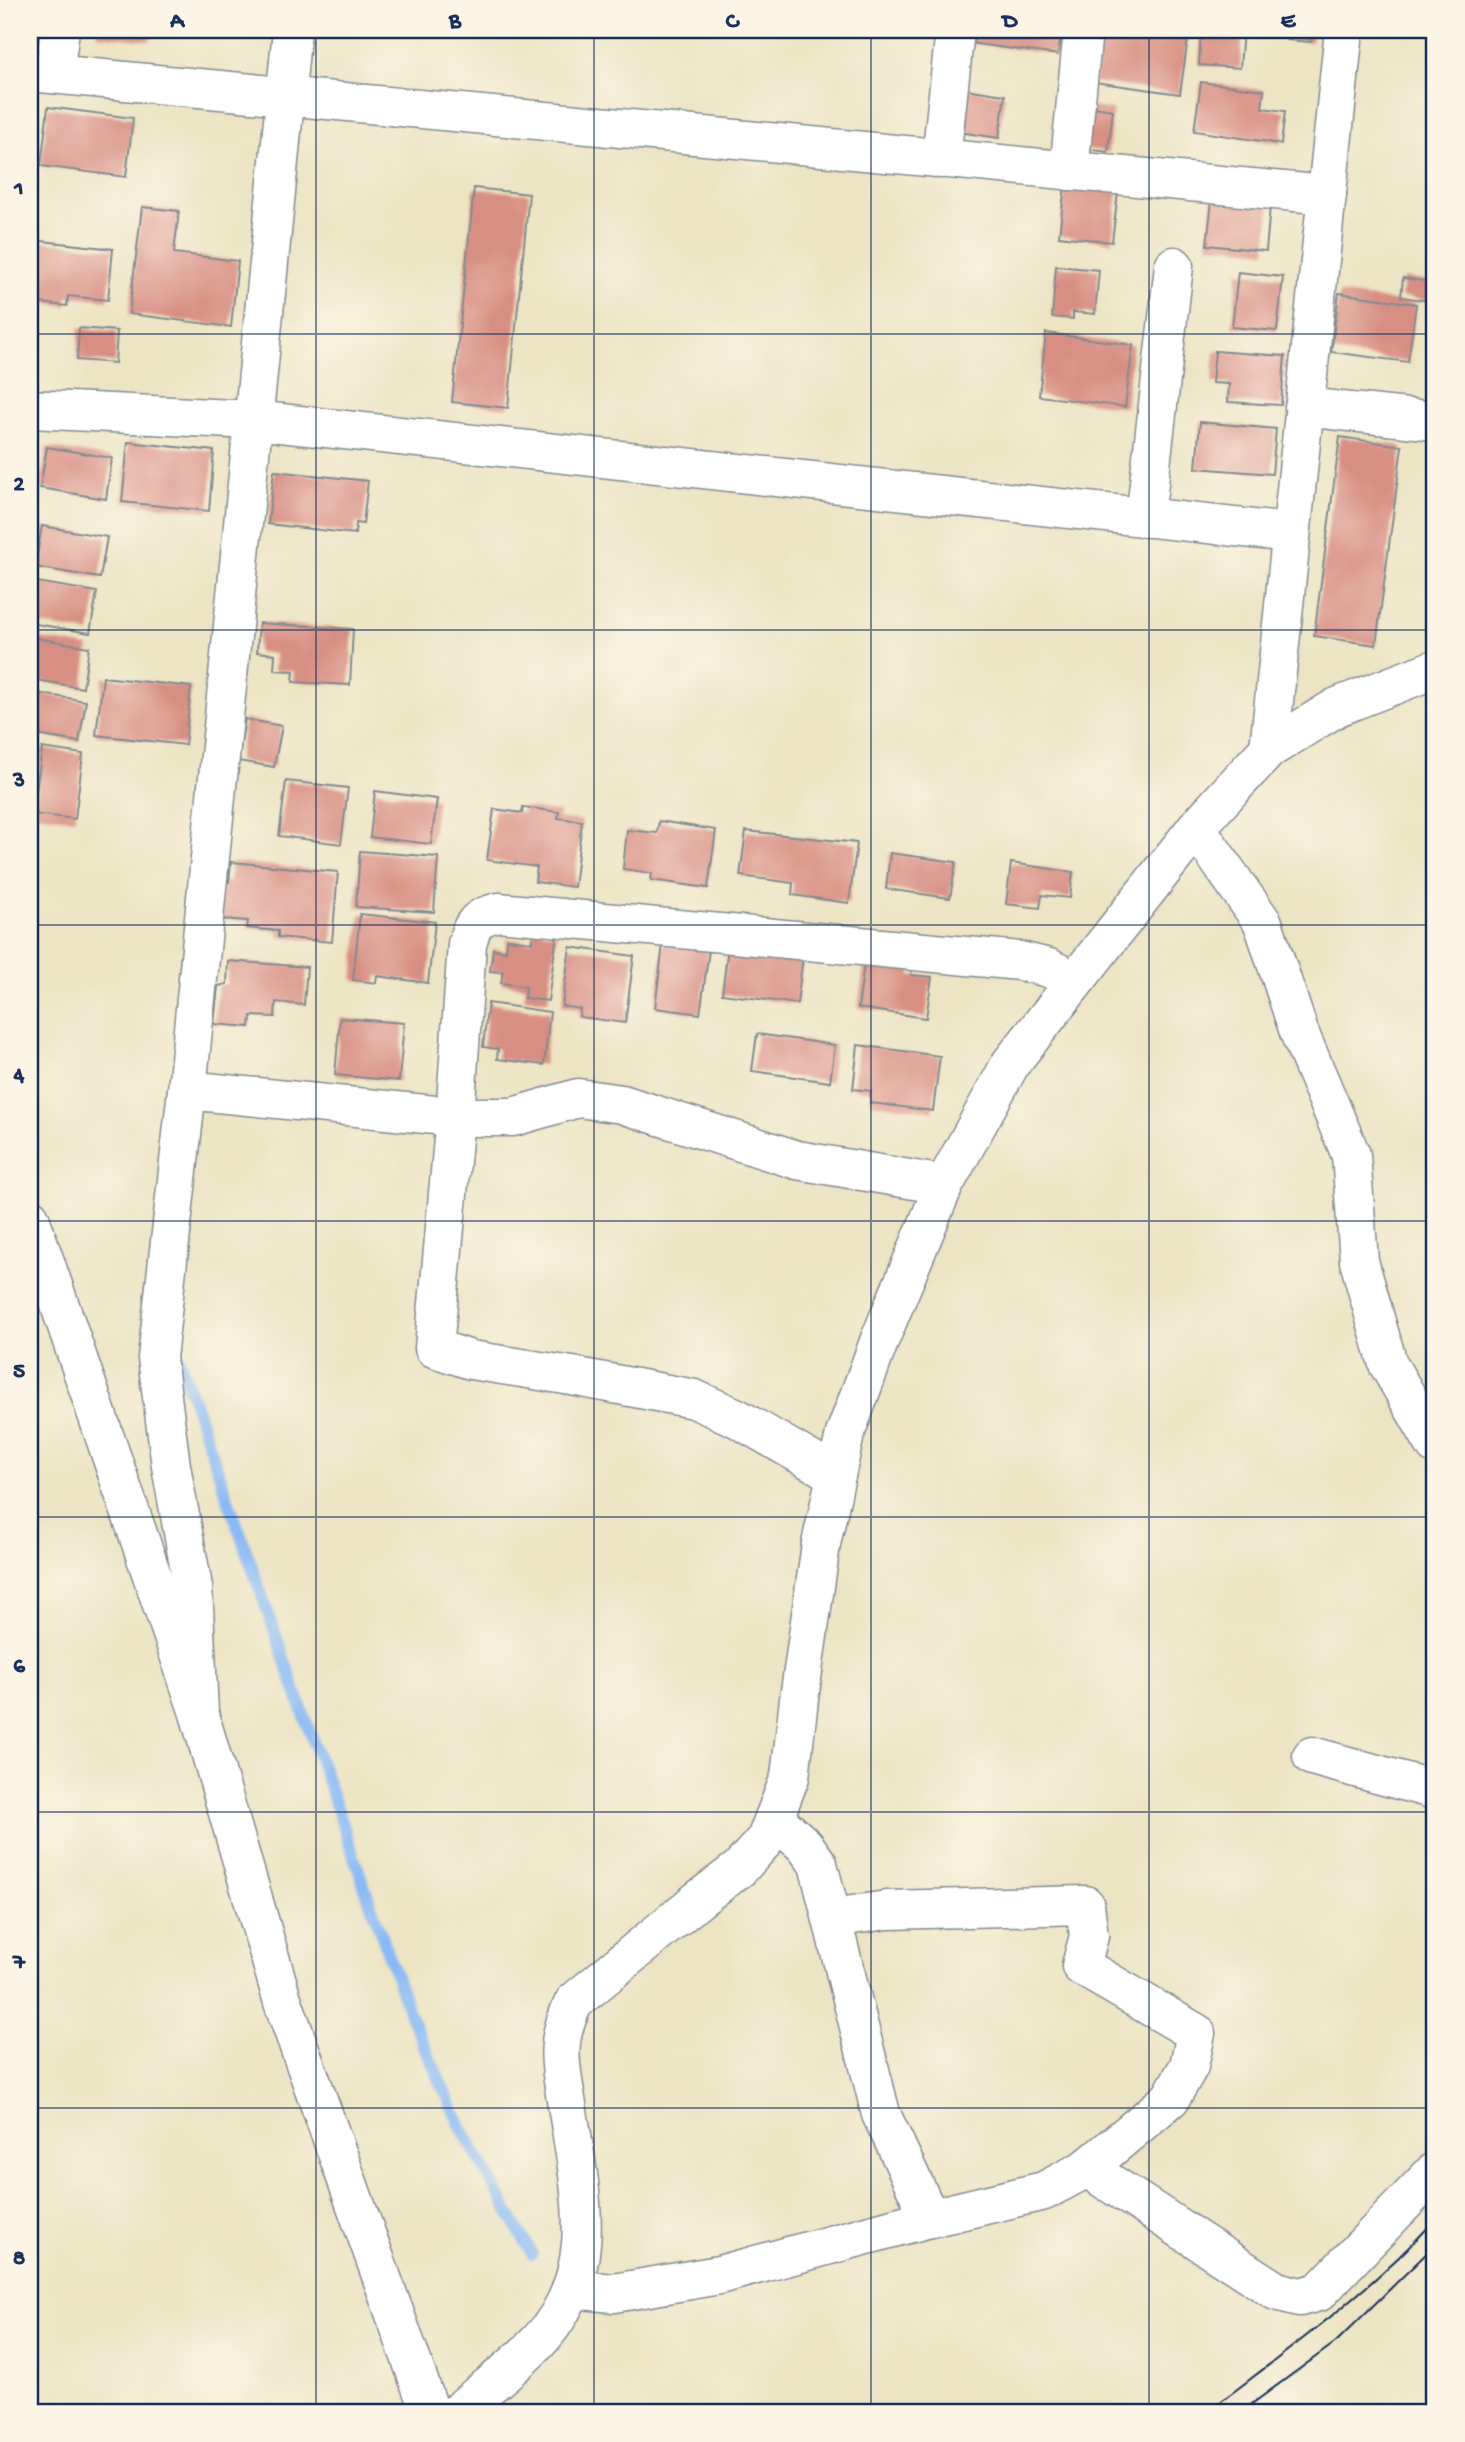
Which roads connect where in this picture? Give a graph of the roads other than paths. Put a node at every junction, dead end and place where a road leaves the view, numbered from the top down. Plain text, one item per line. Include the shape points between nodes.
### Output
1 (60, 30) edge
2 (292, 30) edge
3 (955, 30) edge
4 (1083, 30) edge
5 (1344, 30) edge
6 (42, 73) edge
7 (273, 95) junction
8 (941, 159) junction
9 (1069, 171) junction
10 (1328, 195) junction
11 (1174, 267) dead end
12 (1304, 407) junction
13 (30, 409) edge
14 (241, 420) junction
15 (1435, 421) edge
16 (1145, 517) junction
17 (1290, 533) junction
18 (1435, 669) edge
19 (1269, 749) junction
20 (1196, 828) junction
21 (1075, 981) junction
22 (187, 1090) junction
23 (455, 1117) junction
24 (944, 1185) junction
25 (30, 1217) edge
26 (1435, 1445) edge
27 (836, 1475) junction
28 (199, 1713) junction
29 (1312, 1756) dead end
30 (1435, 1790) edge
31 (774, 1818) junction
32 (832, 1918) junction
33 (1087, 2168) junction
34 (1435, 2171) edge
35 (930, 2218) junction
36 (571, 2289) junction
37 (430, 2412) edge
38 (458, 2412) edge

1 - 6 street
2 - 7 street
3 - 8 street
4 - 9 street
5 - 10 street
6 - 7 street
7 - 8 street
7 - 14 street
8 - 9 street
9 - 10 street
10 - 12 street
11 - 16 street
12 - 15 street
12 - 17 street
13 - 14 street
14 - 16 street
14 - 22 street
16 - 17 street
17 - 19 street
18 - 19 street via 1337,707
19 - 20 street
20 - 21 street
20 - 26 street via 1262,923 1299,1032 1351,1155 1359,1261 1388,1364
21 - 23 street via 1020,961 498,912 481,917 467,944
21 - 24 street via 1011,1063
22 - 23 street
22 - 28 street via 156,1358 193,1587
23 - 24 street via 513,1117 578,1098 622,1104 797,1160
23 - 27 street via 434,1349 471,1360 694,1399 737,1418
24 - 27 street via 880,1339 845,1434
25 - 28 street
27 - 31 street via 821,1544 790,1777
28 - 37 street via 283,2002
29 - 30 street
31 - 32 street via 818,1864
31 - 36 street via 766,1839 740,1868 574,2002 563,2024 559,2053 583,2212 578,2270
32 - 33 street via 887,1910 1085,1905 1088,1936 1081,1966 1196,2033 1189,2066 1170,2099
32 - 35 street via 881,2114
33 - 34 street via 1276,2291 1300,2297 1320,2292
33 - 35 street via 1044,2191
35 - 36 street via 719,2275 614,2293
36 - 38 street via 563,2310 538,2342

